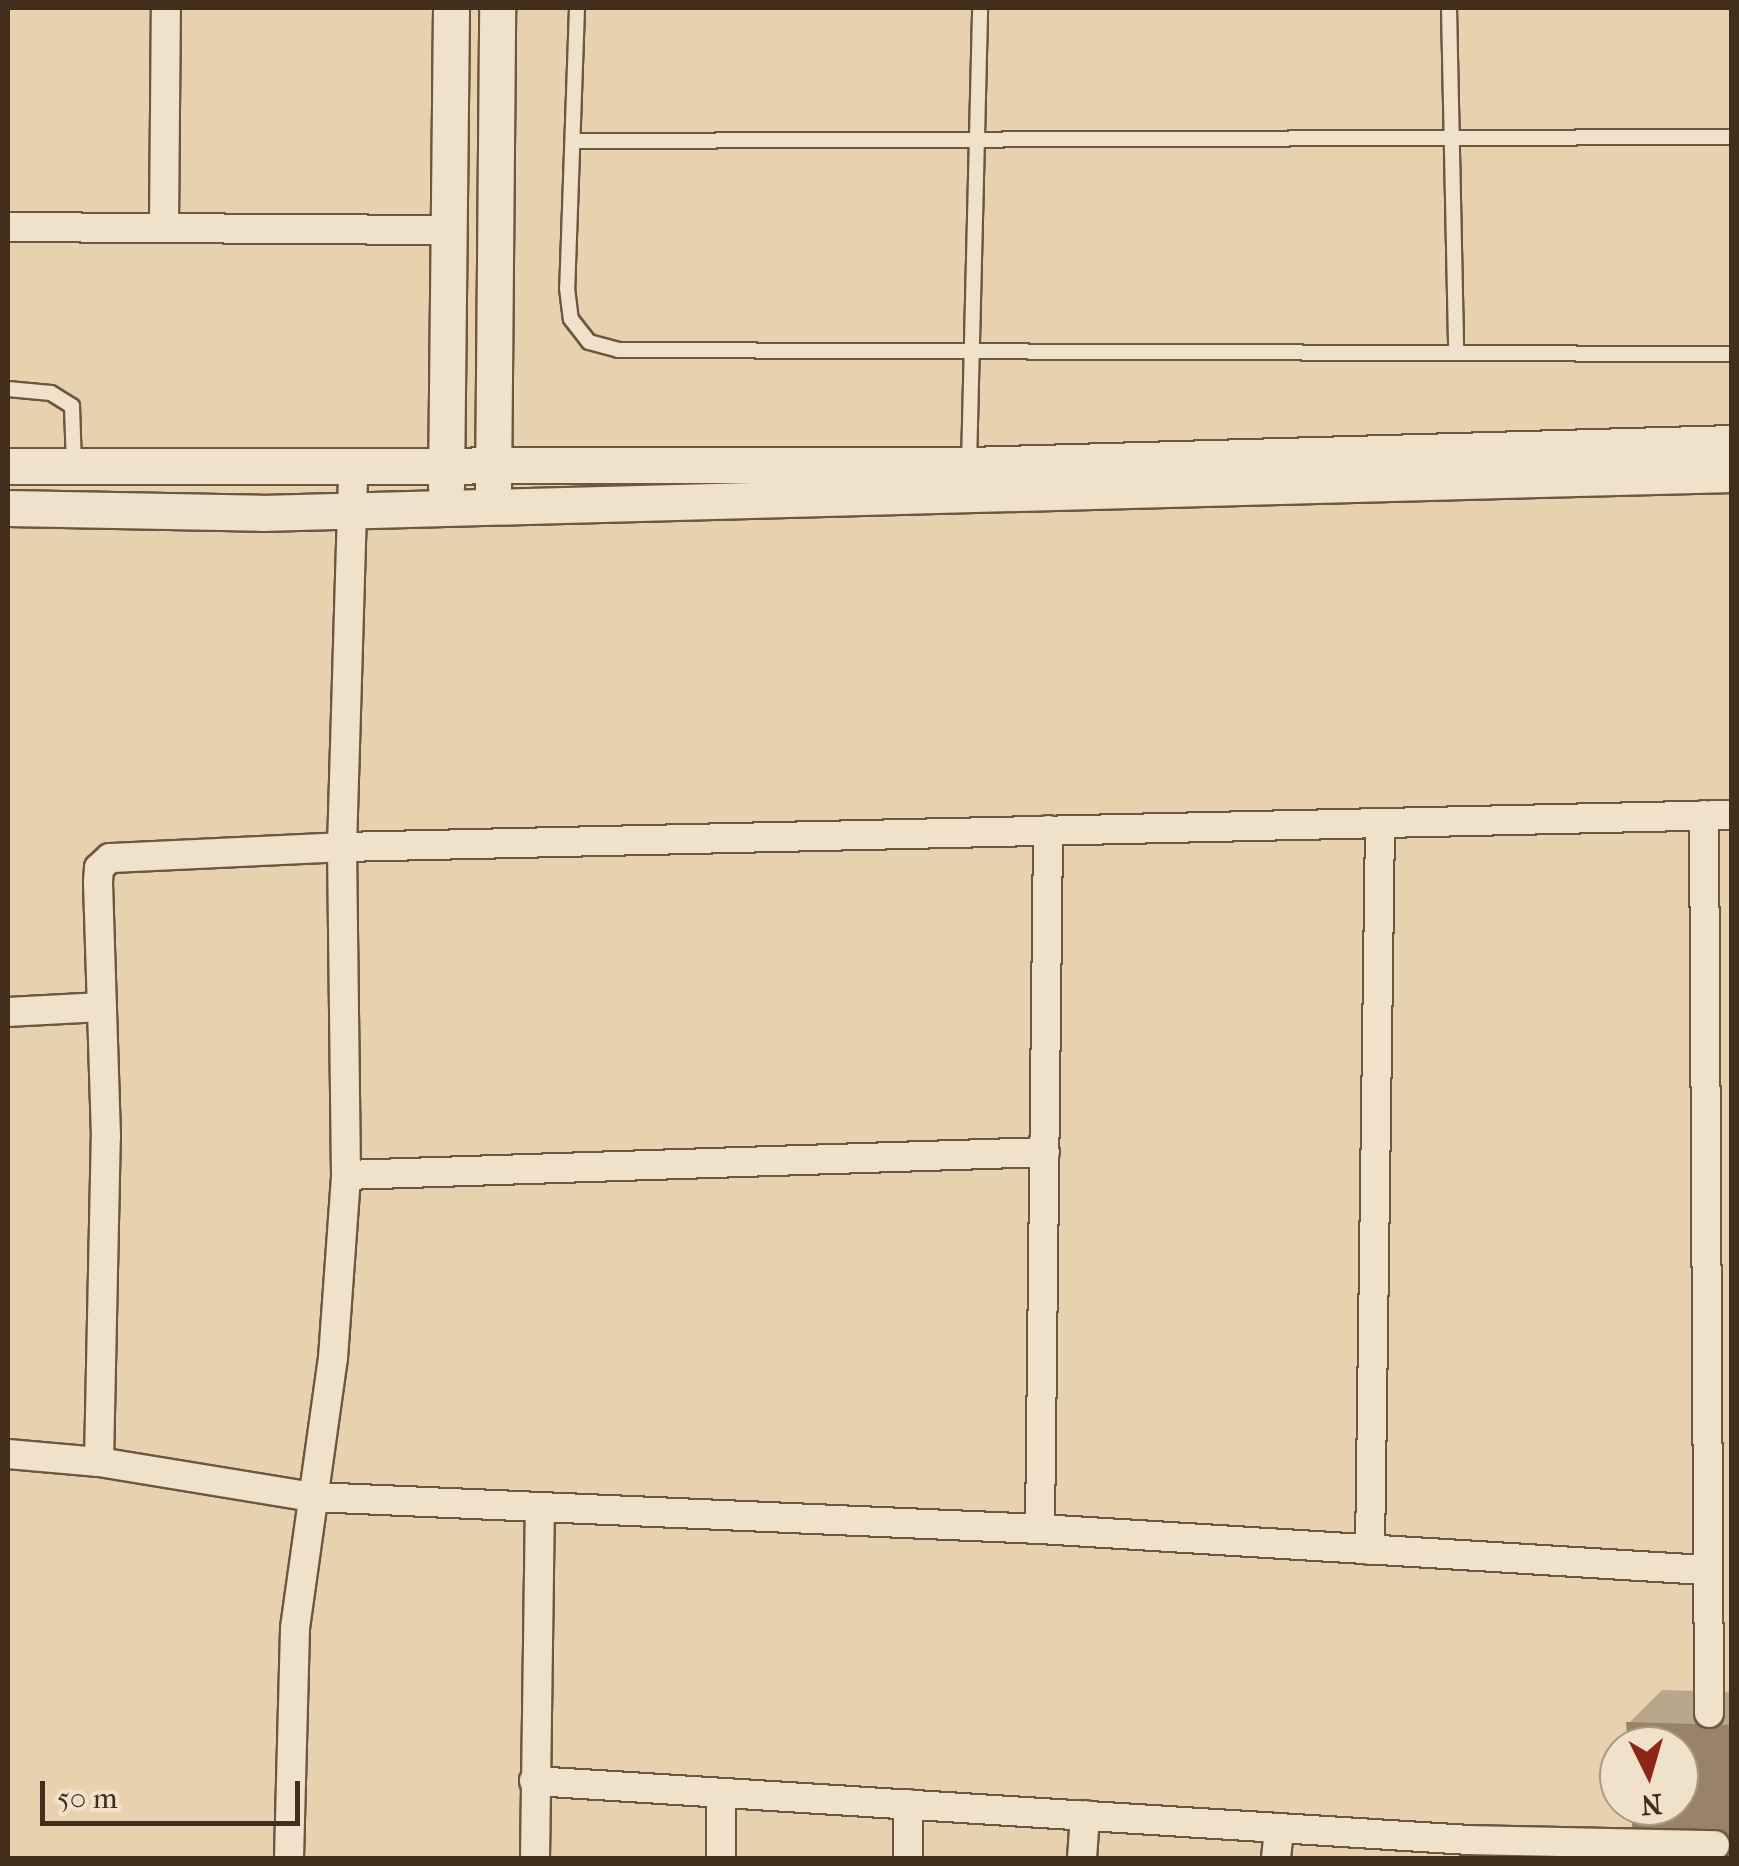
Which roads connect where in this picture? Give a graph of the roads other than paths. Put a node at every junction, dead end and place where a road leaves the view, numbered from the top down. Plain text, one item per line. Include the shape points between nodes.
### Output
1 (166, 8) edge
2 (452, 8) edge
3 (497, 8) edge
4 (577, 8) edge
5 (980, 8) edge
6 (1449, 8) edge
7 (1451, 135) junction
8 (1732, 137) edge
9 (976, 139) junction
10 (575, 142) junction
11 (8, 226) edge
12 (164, 226) junction
13 (449, 230) junction
14 (1456, 352) junction
15 (973, 353) junction
16 (1732, 354) edge
17 (8, 390) edge
18 (1732, 444) edge
19 (969, 464) junction
20 (8, 466) edge
21 (74, 467) junction
22 (446, 467) junction
23 (353, 468) junction
24 (493, 468) junction
25 (1732, 474) edge
26 (493, 507) junction
27 (8, 508) edge
28 (446, 508) junction
29 (352, 510) junction
30 (1718, 815) edge
31 (1380, 823) junction
32 (1048, 830) junction
33 (342, 847) junction
34 (102, 1007) junction
35 (8, 1012) edge
36 (1045, 1152) junction
37 (346, 1174) junction
38 (8, 1454) edge
39 (98, 1462) junction
40 (313, 1498) junction
41 (540, 1510) junction
42 (1040, 1530) junction
43 (1370, 1550) junction
44 (1704, 1570) junction
45 (1709, 1713) dead end
46 (534, 1780) junction
47 (720, 1793) junction
48 (908, 1804) junction
49 (1085, 1815) junction
50 (1279, 1828) junction
51 (1715, 1846) dead end
52 (1467, 1849) edge
53 (290, 1858) edge
54 (534, 1858) edge
55 (722, 1858) edge
56 (908, 1858) edge
57 (1082, 1858) edge
58 (1276, 1858) edge

1 - 12 street
2 - 13 street
3 - 24 street
4 - 10 lane
5 - 9 lane
6 - 7 lane
7 - 8 lane
7 - 9 lane
7 - 14 lane
9 - 10 lane
9 - 15 lane
10 - 15 lane via 567,288 571,319 589,342 618,350
11 - 12 street
12 - 13 street
13 - 22 street
14 - 15 lane
14 - 16 lane
15 - 19 lane
17 - 21 lane via 51,393 72,406
18 - 19 street
19 - 24 street
20 - 21 street
21 - 23 street
22 - 23 street
22 - 24 street
22 - 28 street
23 - 29 street
24 - 26 street
25 - 26 street
26 - 28 street
27 - 29 street
28 - 29 street
29 - 33 street
30 - 31 street
30 - 44 street
31 - 32 street
31 - 43 street
32 - 33 street
32 - 36 street
33 - 34 street via 110,858 99,868 98,882
33 - 37 street
34 - 35 street
34 - 39 street via 106,1137
36 - 37 street
36 - 42 street
37 - 40 street via 333,1358
38 - 39 street
39 - 40 street
40 - 41 street
40 - 53 street via 290,1694
41 - 42 street
41 - 46 street
42 - 43 street
43 - 44 street
44 - 45 street
46 - 47 street
46 - 54 street
47 - 48 street
47 - 55 street
48 - 49 street
48 - 56 street
49 - 50 street
49 - 57 street
50 - 52 street
50 - 58 street
51 - 52 street

